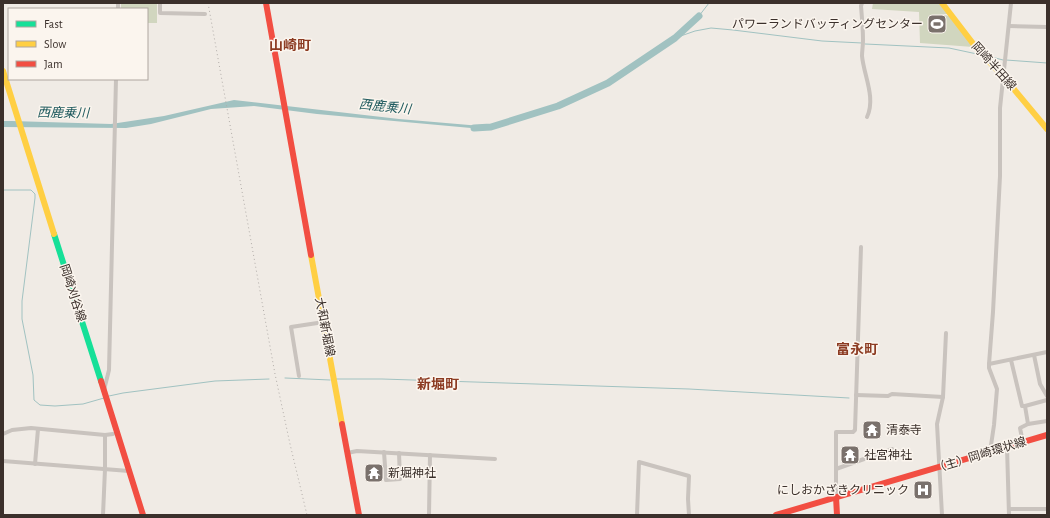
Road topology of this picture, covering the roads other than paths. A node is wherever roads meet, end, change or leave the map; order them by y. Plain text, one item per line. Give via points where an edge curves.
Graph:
1 (160, 3) edge
2 (266, 3) edge
3 (862, 3) edge
4 (942, 3) edge
5 (1011, 3) edge
6 (205, 14) dead end
7 (1009, 26) junction
8 (1047, 27) edge
9 (3, 71) edge
10 (1004, 76) junction
11 (116, 80) edge
12 (867, 117) dead end
13 (1047, 129) edge
14 (861, 247) dead end
15 (324, 322) junction
16 (946, 333) dead end
17 (1047, 352) edge
18 (1034, 355) junction
19 (1011, 360) junction
20 (989, 364) junction
21 (299, 376) dead end
22 (104, 393) junction
23 (856, 395) junction
24 (1047, 396) edge
25 (943, 397) junction
26 (1047, 400) edge
27 (1025, 406) junction
28 (1047, 421) edge
29 (1028, 424) junction
30 (38, 429) junction
31 (3, 434) edge
32 (113, 434) dead end
33 (105, 435) junction
34 (1047, 435) edge
35 (1023, 442) junction
36 (1007, 447) junction
37 (892, 449) dead end
38 (347, 452) junction
39 (384, 452) junction
40 (990, 452) junction
41 (399, 453) junction
42 (430, 455) junction
43 (495, 459) dead end
44 (3, 461) edge
45 (35, 464) junction
46 (941, 467) junction
47 (836, 469) junction
48 (105, 470) junction
49 (130, 471) junction
50 (836, 497) junction
51 (1009, 509) junction
52 (1047, 509) edge
53 (103, 515) edge
54 (143, 515) edge
55 (359, 515) edge
56 (429, 515) edge
57 (637, 515) edge
58 (689, 515) edge
59 (776, 515) edge
60 (837, 515) edge
61 (942, 515) edge
62 (1010, 515) edge

1 - 6 street via 160,13
2 - 15 main road, 大和新堀線
3 - 12 street via 862,54 870,103
4 - 10 main road, 岡崎半田線 via 978,50
5 - 7 street
7 - 8 street
7 - 10 street
9 - 22 main road, 岡崎刈谷線
10 - 13 main road, 岡崎半田線
10 - 20 street via 1000,108 1000,176
11 - 22 street via 109,370
14 - 23 street
15 - 21 street via 291,327
15 - 38 main road, 大和新堀線
16 - 25 street
17 - 18 street
18 - 19 street
18 - 24 street via 1040,384
19 - 20 street
19 - 27 street via 1022,406
20 - 40 street via 996,389
22 - 49 main road, 岡崎刈谷線
23 - 25 street
23 - 47 street via 855,430 836,432
25 - 46 street via 937,424
26 - 27 street
27 - 29 street
28 - 29 street
29 - 35 street via 1020,428
30 - 31 street via 25,428
30 - 33 street
30 - 45 street
32 - 33 street
33 - 48 street
34 - 35 main road, （主）岡崎環状線
35 - 36 main road, （主）岡崎環状線
36 - 40 main road, （主）岡崎環状線
36 - 51 street
37 - 47 street
38 - 39 street
38 - 55 main road, 大和新堀線
39 - 41 street
39 - 41 street via 386,480 400,479
40 - 46 main road, （主）岡崎環状線
41 - 42 street
42 - 43 street
42 - 56 street
44 - 45 street
45 - 48 street
46 - 50 main road, （主）岡崎環状線
46 - 61 street
47 - 50 street
48 - 49 street
48 - 53 street
49 - 54 main road, 岡崎刈谷線
50 - 59 main road, （主）岡崎環状線
50 - 60 main road
51 - 52 street
51 - 62 street
57 - 58 street via 639,462 689,476

